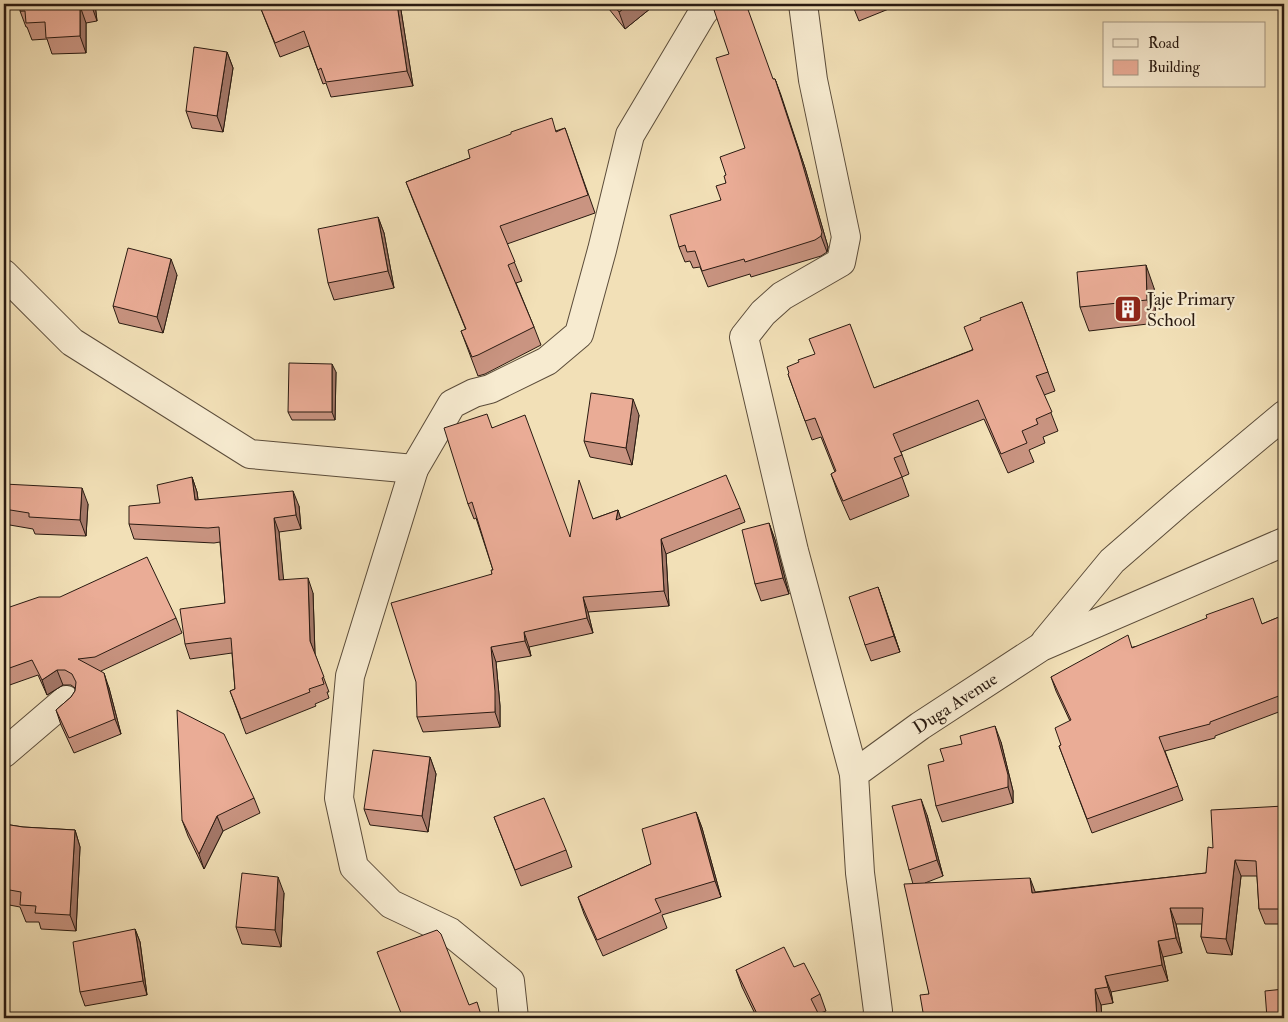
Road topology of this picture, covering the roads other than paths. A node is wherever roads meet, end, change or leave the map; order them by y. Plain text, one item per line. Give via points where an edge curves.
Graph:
1 (710, 4) edge
2 (803, 4) edge
3 (4, 274) edge
4 (1284, 415) edge
5 (414, 469) junction
6 (1284, 542) edge
7 (1041, 647) junction
8 (66, 700) edge
9 (4, 753) edge
10 (854, 774) junction
11 (514, 1018) edge
12 (878, 1018) edge

1 - 5 street via 630,135 579,334 547,361 452,404
2 - 10 street via 813,80 846,237 841,262 782,296 744,337 794,551
3 - 5 street via 72,342 250,454
4 - 7 street via 1112,561
5 - 11 street via 350,676 339,798 354,867 391,904 450,932 510,981
6 - 7 street, Duga Avenue
7 - 10 street, Duga Avenue via 920,726
8 - 9 street
10 - 12 street via 860,873

